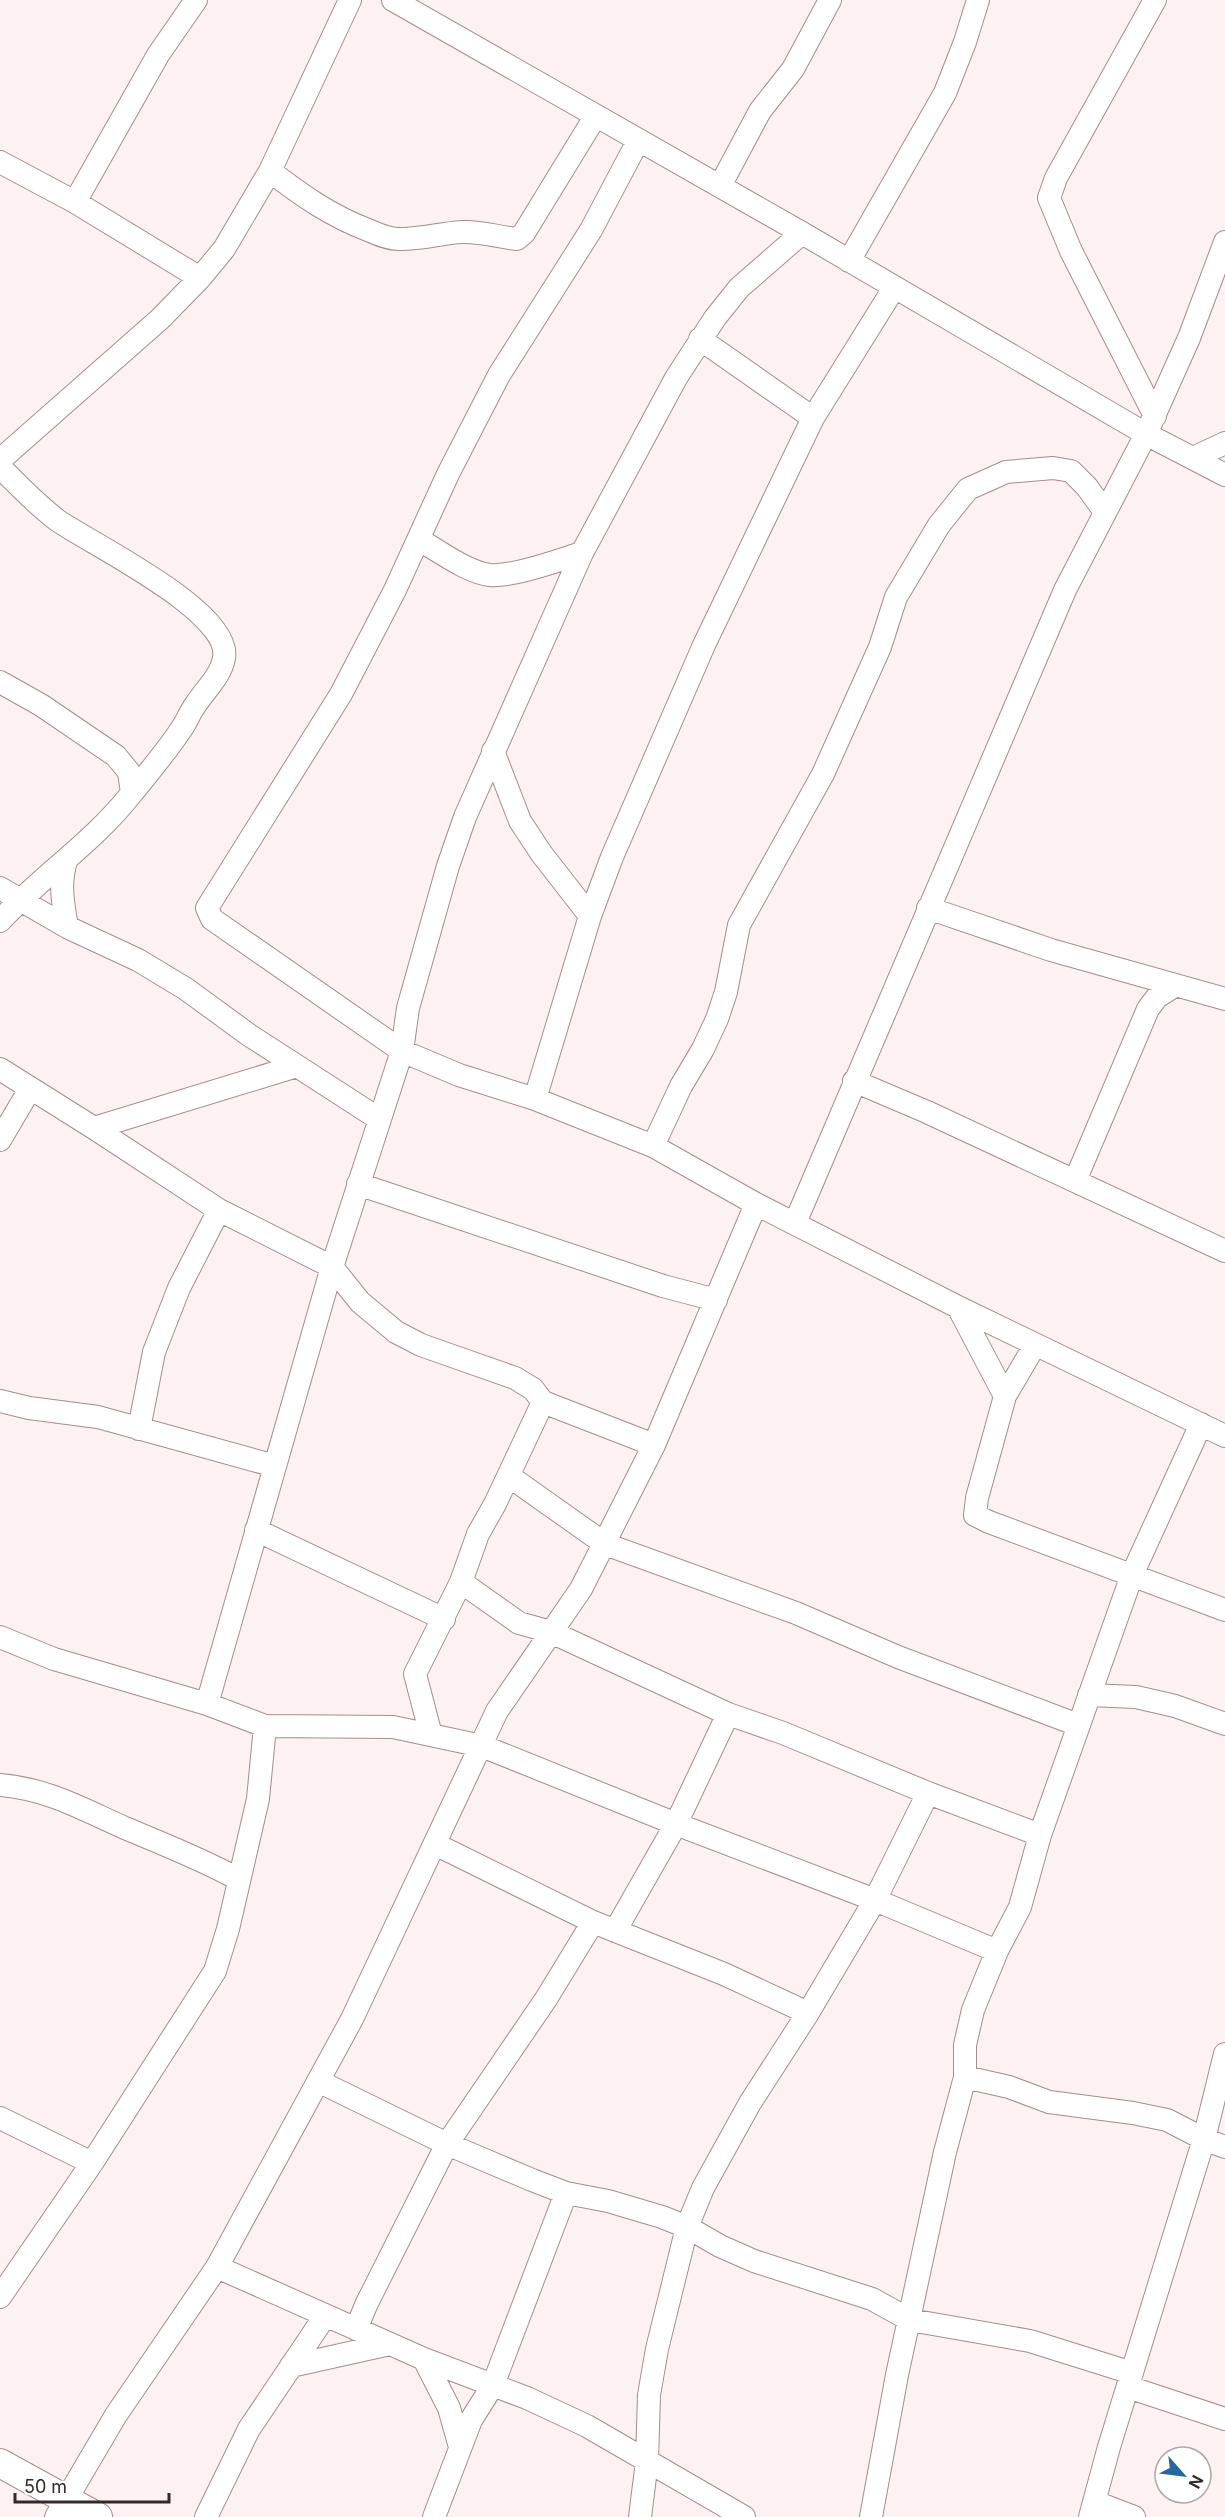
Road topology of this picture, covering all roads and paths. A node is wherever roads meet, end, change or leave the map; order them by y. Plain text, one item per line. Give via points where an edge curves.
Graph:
1 (196, 0) edge
2 (350, 0) edge
3 (393, 0) edge
4 (830, 0) edge
5 (978, 0) edge
6 (1155, 0) edge
7 (595, 117) junction
8 (638, 141) junction
9 (0, 162) edge
10 (270, 171) junction
11 (720, 186) junction
12 (75, 202) junction
13 (802, 233) junction
14 (1225, 242) edge
15 (849, 261) junction
16 (200, 278) junction
17 (894, 288) junction
18 (700, 339) junction
19 (813, 418) junction
20 (1150, 425) junction
21 (1225, 444) edge
22 (1193, 458) junction
23 (0, 460) edge
24 (0, 467) edge
25 (1225, 475) edge
26 (1105, 512) junction
27 (419, 540) junction
28 (582, 553) junction
29 (0, 682) edge
30 (493, 752) junction
31 (132, 793) junction
32 (66, 861) junction
33 (0, 888) edge
34 (19, 900) junction
35 (928, 908) junction
36 (590, 916) junction
37 (0, 921) edge
38 (67, 927) junction
39 (1176, 985) junction
40 (1225, 999) edge
41 (402, 1051) junction
42 (297, 1066) junction
43 (0, 1069) edge
44 (854, 1080) junction
45 (30, 1089) junction
46 (534, 1099) junction
47 (379, 1119) junction
48 (94, 1128) junction
49 (0, 1140) edge
50 (653, 1146) junction
51 (1075, 1180) junction
52 (358, 1184) junction
53 (756, 1204) junction
54 (219, 1210) junction
55 (795, 1223) junction
56 (1225, 1251) edge
57 (332, 1267) junction
58 (716, 1300) junction
59 (958, 1307) junction
60 (1035, 1346) junction
61 (1005, 1396) junction
62 (0, 1401) edge
63 (543, 1401) junction
64 (1201, 1424) junction
65 (139, 1430) junction
66 (1225, 1436) edge
67 (654, 1444) junction
68 (275, 1466) junction
69 (508, 1476) junction
70 (256, 1530) junction
71 (605, 1544) junction
72 (1132, 1575) junction
73 (461, 1582) junction
74 (1225, 1610) edge
75 (444, 1619) junction
76 (551, 1632) junction
77 (0, 1637) edge
78 (1089, 1695) junction
79 (207, 1704) junction
80 (728, 1714) junction
81 (1078, 1725) junction
82 (1225, 1725) edge
83 (265, 1726) junction
84 (431, 1735) junction
85 (482, 1746) junction
86 (0, 1785) edge
87 (928, 1792) junction
88 (676, 1824) junction
89 (1040, 1835) junction
90 (435, 1844) junction
91 (238, 1879) junction
92 (875, 1900) junction
93 (593, 1922) junction
94 (615, 1931) junction
95 (997, 1951) junction
96 (808, 2013) junction
97 (1225, 2054) edge
98 (965, 2077) junction
99 (318, 2081) junction
100 (0, 2118) edge
101 (1215, 2143) edge
102 (447, 2144) junction
103 (92, 2163) junction
104 (566, 2193) junction
105 (687, 2227) junction
106 (217, 2267) junction
107 (0, 2297) edge
108 (325, 2316) junction
109 (910, 2320) junction
110 (356, 2330) junction
111 (390, 2344) junction
112 (424, 2359) junction
113 (291, 2366) junction
114 (1130, 2380) junction
115 (493, 2385) junction
116 (1225, 2419) edge
117 (460, 2447) junction
118 (647, 2461) junction
119 (0, 2463) edge
120 (61, 2509) edge
121 (1093, 2510) edge
122 (436, 2516) edge
123 (98, 2517) edge
124 (206, 2517) edge
125 (640, 2517) edge
126 (744, 2517) edge
127 (871, 2517) edge
128 (1134, 2517) edge

1 - 12 street via 158,55
2 - 10 street
3 - 7 street
4 - 11 street via 793,69 760,111
5 - 15 street via 945,93
6 - 20 street via 1056,178 1049,198
7 - 8 street
7 - 10 street via 517,239 470,232 396,239 380,235 324,210
8 - 11 street
8 - 27 street via 591,230 499,375
9 - 12 street
10 - 16 street via 224,249
11 - 13 street
12 - 16 street
13 - 15 street
13 - 18 street via 739,288
14 - 20 street via 1189,339
15 - 17 street
16 - 23 street via 160,319
17 - 19 street
17 - 20 street
18 - 19 street
18 - 28 street
19 - 36 street via 704,645
20 - 22 street
20 - 26 street
21 - 22 street
22 - 25 street
24 - 31 street via 55,518 178,596 208,621 224,645 222,669
26 - 35 street via 1065,590
26 - 50 street via 1071,471 1053,468 1006,472 968,489 939,525 896,597 880,647 823,774 739,925 717,1019
27 - 28 street via 490,574
27 - 41 street via 341,694 207,908 212,919
28 - 30 street
29 - 31 street via 116,756 129,772
30 - 36 street via 520,821
30 - 41 street via 448,866 408,1008
31 - 32 street
32 - 34 street
32 - 38 street via 61,891
33 - 34 street
34 - 37 street
34 - 38 street
35 - 39 street via 1051,950
35 - 44 street
36 - 46 street
38 - 42 street via 138,960 186,989
39 - 40 street
39 - 51 street via 1157,997 1148,1009
41 - 46 street via 459,1075
41 - 47 street
42 - 47 street
42 - 48 street
43 - 45 street
44 - 51 street
44 - 55 street
45 - 48 street
45 - 49 street
46 - 50 street
47 - 52 street
48 - 54 street
50 - 53 street
51 - 56 street
52 - 57 street
52 - 58 street via 663,1286
53 - 55 street
53 - 58 street
54 - 57 street
54 - 65 street via 179,1288 154,1352
55 - 59 street
57 - 63 street via 360,1302 396,1332 421,1345 515,1378
57 - 68 street
58 - 67 street
59 - 60 street
59 - 61 street
60 - 61 street
60 - 64 street
61 - 72 street via 975,1515
62 - 65 street via 98,1417
63 - 67 street
63 - 69 street
64 - 66 street
64 - 72 street
65 - 68 street
67 - 71 street
68 - 70 street
69 - 71 street
69 - 73 street via 478,1534
70 - 75 street
70 - 79 street
71 - 76 street via 581,1589
71 - 81 street via 796,1612 898,1657
72 - 74 street
72 - 78 street
73 - 75 street
73 - 76 street via 519,1623
75 - 84 street via 415,1674
76 - 80 street
76 - 85 street via 497,1712
77 - 79 street via 89,1670
78 - 81 street
78 - 82 street via 1137,1697
79 - 83 street
80 - 87 street via 783,1732
80 - 88 street
81 - 89 street
83 - 84 street via 393,1727
83 - 91 street via 258,1799
84 - 85 street
85 - 88 street
85 - 90 street
86 - 91 street via 18,1785 57,1797
87 - 89 street
87 - 92 street
88 - 92 street
88 - 94 street
89 - 95 street via 1020,1907
90 - 93 street
90 - 99 street
91 - 103 street via 215,1971
92 - 95 street
92 - 96 street
93 - 94 street
93 - 102 street via 546,1999
94 - 96 street via 724,1974
95 - 98 street via 973,2010 965,2044
96 - 105 street via 750,2103
97 - 101 street
98 - 101 street via 1009,2087 1049,2103 1167,2120
98 - 109 street
99 - 102 street
99 - 106 street
100 - 103 street
101 - 114 street
102 - 104 street
102 - 110 street
103 - 107 street
104 - 105 street via 608,2201
104 - 115 street
105 - 109 street via 754,2261 872,2299
105 - 118 street via 649,2394
106 - 108 street
106 - 120 street via 116,2415
108 - 110 street
108 - 113 street
109 - 114 street via 1030,2342
109 - 127 street
110 - 111 street
111 - 112 street
111 - 113 street
112 - 115 street
112 - 117 street via 449,2408
113 - 124 street via 249,2428
114 - 116 street
114 - 121 street
115 - 117 street
115 - 118 street via 587,2426
117 - 122 street
118 - 125 street
118 - 126 street
119 - 120 street
120 - 123 street
121 - 128 street

